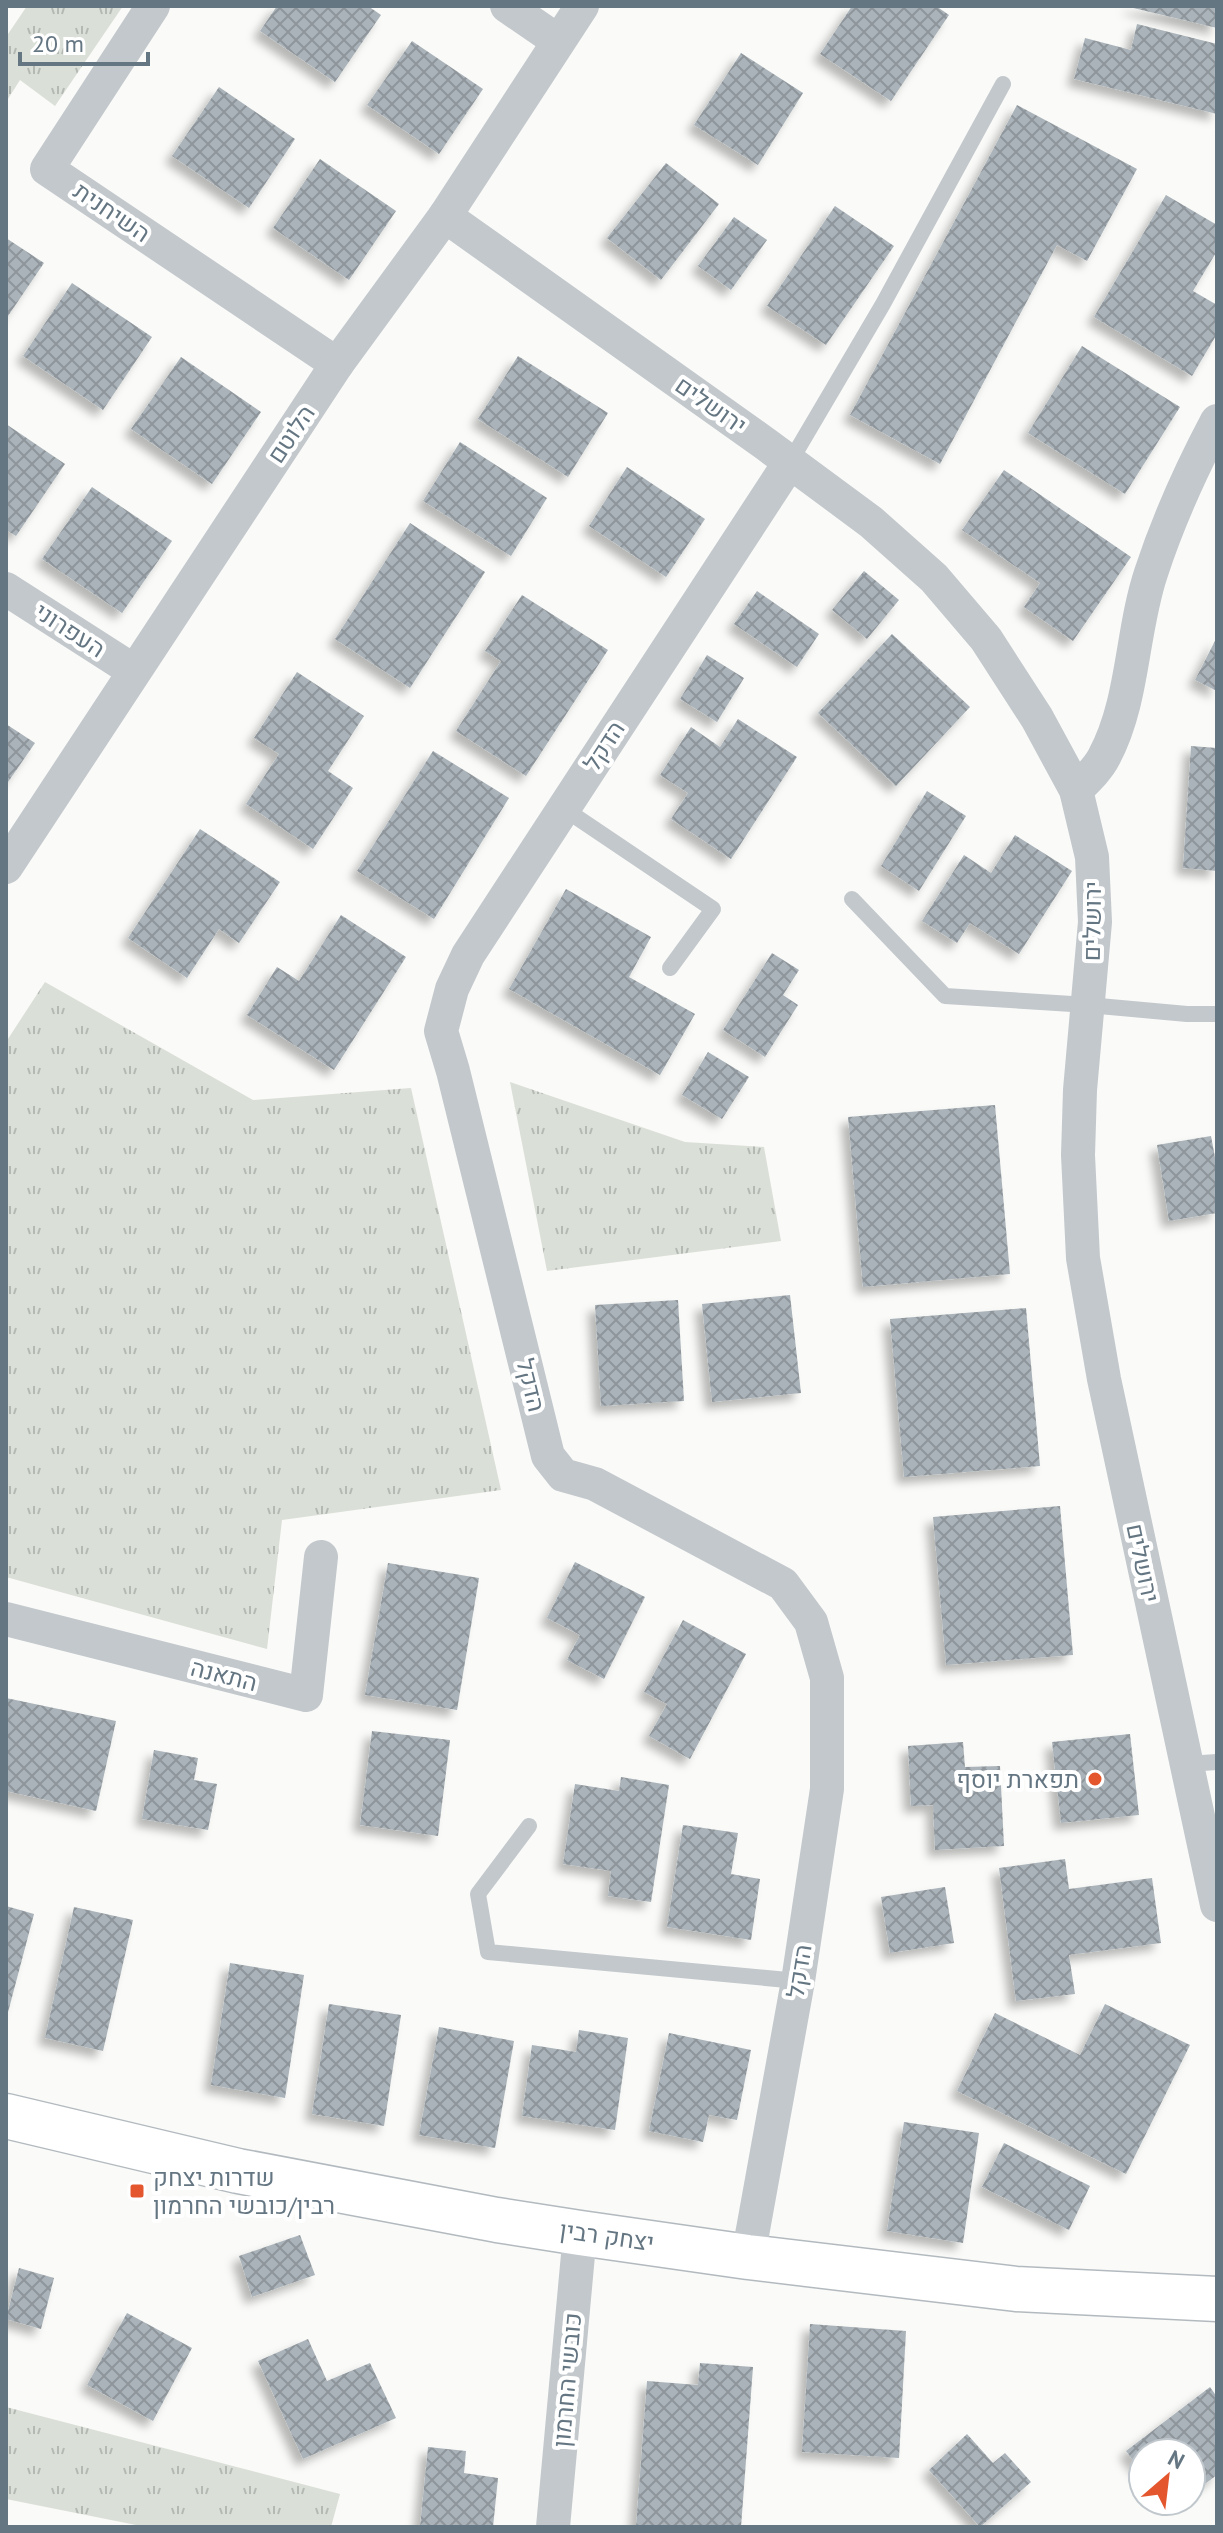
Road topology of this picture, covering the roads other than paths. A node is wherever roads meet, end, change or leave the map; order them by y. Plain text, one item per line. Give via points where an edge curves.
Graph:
1 (153, 6) edge
2 (507, 6) edge
3 (582, 6) edge
4 (558, 41) junction
5 (1003, 84) dead end
6 (445, 216) junction
7 (337, 364) junction
8 (1217, 421) edge
9 (790, 462) junction
10 (6, 589) edge
11 (134, 671) junction
12 (1076, 790) junction
13 (563, 808) junction
14 (6, 867) edge
15 (852, 899) dead end
16 (670, 968) dead end
17 (1088, 1005) junction
18 (1217, 1014) edge
19 (321, 1557) dead end
20 (6, 1619) edge
21 (1202, 1763) edge
22 (529, 1826) dead end
23 (1217, 1905) edge
24 (798, 1981) junction
25 (6, 2116) edge
26 (580, 2233) junction
27 (748, 2257) junction
28 (1217, 2299) edge
29 (553, 2527) edge

1 - 7 street, השיחנית via 47,169
2 - 4 street
3 - 4 street, הלוטם
4 - 6 street, הלוטם
5 - 9 lane
6 - 7 street, הלוטם
6 - 9 street, ירושלים
7 - 11 street, הלוטם
8 - 12 street via 1150,575 1121,721 1103,760
9 - 12 street, ירושלים via 871,522 934,578 986,639
9 - 13 street, הדקל
10 - 11 street, העפרוני
11 - 14 street, הלוטם
12 - 17 street, ירושלים via 1092,857 1095,922
13 - 16 lane via 713,909
13 - 24 street, הדקל via 468,955 441,1031 548,1456 563,1475 595,1484 783,1584 811,1622 827,1678 827,1789
15 - 17 lane via 945,996
17 - 18 lane
17 - 21 street, ירושלים via 1078,1155 1083,1258 1104,1379
19 - 20 street, התאנה via 306,1695
21 - 23 street, ירושלים
22 - 24 lane via 478,1894 488,1952
24 - 27 street, הדקל
25 - 26 street, יצחק רבין via 238,2171
26 - 27 street, יצחק רבין
26 - 29 street, כובשי החרמון
27 - 28 street, יצחק רבין via 1016,2289

